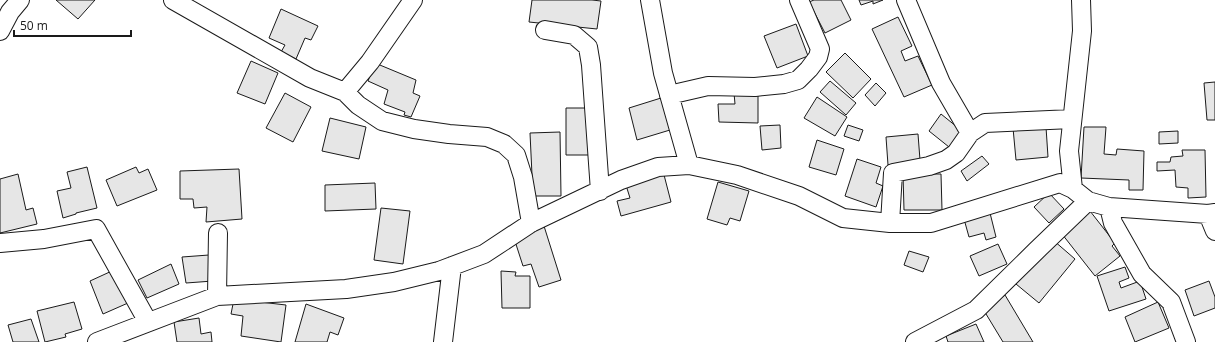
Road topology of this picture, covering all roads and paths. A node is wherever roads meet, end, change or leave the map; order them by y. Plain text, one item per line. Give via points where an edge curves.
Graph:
1 (20, 0) edge
2 (173, 0) edge
3 (413, 0) edge
4 (650, 0) edge
5 (799, 0) edge
6 (906, 0) edge
7 (1081, 0) edge
8 (545, 30) dead end
9 (0, 31) edge
10 (345, 92) junction
11 (669, 95) junction
12 (1072, 119) junction
13 (970, 133) junction
14 (689, 165) junction
15 (1073, 189) junction
16 (600, 190) junction
17 (1088, 202) junction
18 (1109, 207) junction
19 (1212, 213) edge
20 (530, 223) junction
21 (890, 223) junction
22 (1215, 230) edge
23 (218, 233) dead end
24 (0, 243) edge
25 (452, 266) junction
26 (217, 296) junction
27 (148, 322) junction
28 (97, 342) edge
29 (443, 342) edge
30 (916, 342) edge
31 (1186, 342) edge

1 - 9 street
2 - 10 street via 310,78
3 - 10 street via 370,62
4 - 11 street
5 - 11 street via 820,50 818,57 798,80 755,87 708,86
6 - 13 street via 941,83
7 - 12 street via 1082,31
8 - 16 street via 574,34 588,47
10 - 20 street via 358,105 382,121 414,129 487,137 504,144 516,155 523,176
11 - 14 street
12 - 13 street via 985,123
12 - 15 street via 1069,151
13 - 21 street via 956,153 946,160 893,173
14 - 16 street via 658,167
14 - 21 street via 737,175 799,196 843,218
15 - 17 street
15 - 21 street via 1060,184 931,223
16 - 20 street
17 - 18 street
17 - 30 street via 976,310
18 - 19 street
18 - 31 street via 1114,222 1142,274 1171,302
19 - 22 street
20 - 25 street via 484,254
23 - 26 street
24 - 27 street via 44,239 96,229
25 - 26 street via 394,282 346,289
25 - 29 street
26 - 27 street
27 - 28 street

